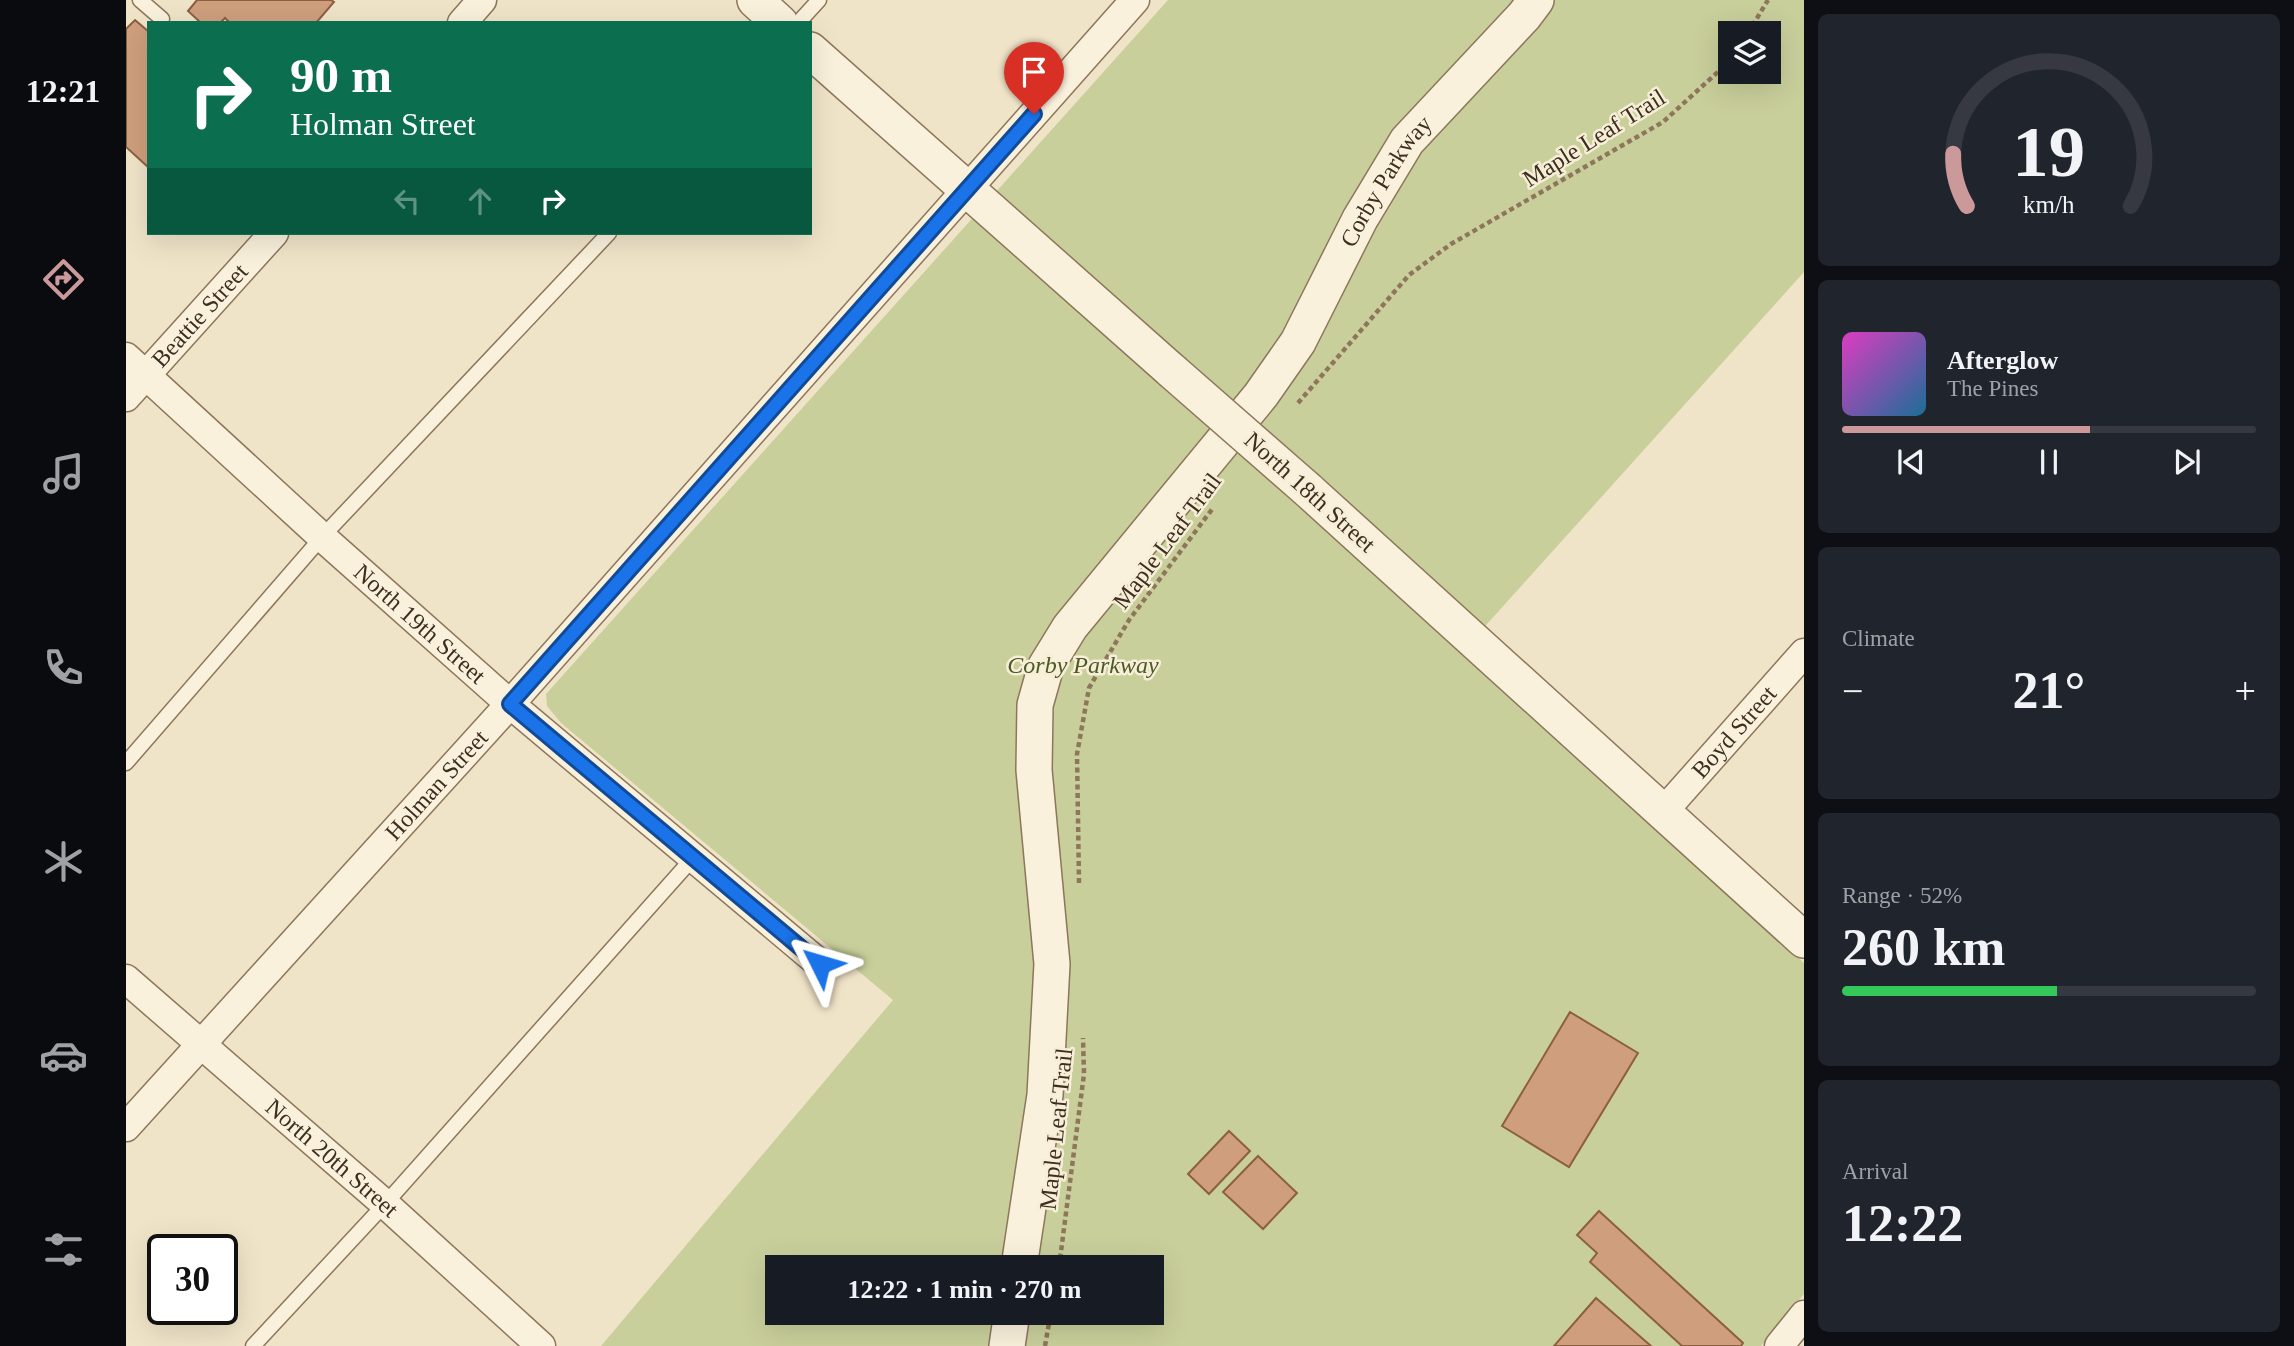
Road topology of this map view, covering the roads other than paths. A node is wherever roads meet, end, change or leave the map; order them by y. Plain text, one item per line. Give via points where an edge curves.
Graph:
1 (140, 0) edge
2 (482, 0) edge
3 (755, 0) edge
4 (819, 0) edge
5 (1135, 0) edge
6 (1536, 0) edge
7 (162, 19) dead end
8 (464, 21) edge
9 (778, 21) edge
10 (800, 21) edge
11 (812, 52) edge
12 (966, 190) junction
13 (272, 235) edge
14 (607, 235) edge
15 (136, 366) edge
16 (126, 397) edge
17 (322, 537) junction
18 (1804, 653) edge
19 (510, 704) junction
20 (126, 764) edge
21 (1663, 812) junction
22 (693, 858) junction
23 (1804, 940) edge
24 (820, 964) dead end
25 (126, 979) edge
26 (202, 1045) junction
27 (126, 1127) edge
28 (385, 1203) junction
29 (1021, 1255) edge
30 (1804, 1315) edge
31 (1010, 1325) edge
32 (539, 1343) edge
33 (253, 1346) edge
34 (1007, 1346) edge
35 (1779, 1346) edge

1 - 7 lane
2 - 8 street
3 - 9 street
4 - 10 lane
5 - 12 street, Holman Street
6 - 29 street, Corby Parkway via 1407,141 1360,219 1298,342 1261,395 1070,627 1046,666 1035,705 1034,770 1051,977 1045,1095
11 - 12 street, North 18th Street
12 - 19 street, Holman Street
12 - 21 street, North 18th Street, bridge via 1308,490
13 - 15 street, Beattie Street
14 - 17 lane
15 - 16 street, Beattie Street
15 - 17 street, North 19th Street
17 - 19 street, North 19th Street
17 - 20 lane
18 - 21 street, Boyd Street
19 - 22 street, North 19th Street
19 - 26 street, Holman Street
21 - 23 street, North 18th Street
22 - 24 street, North 19th Street
22 - 28 lane
25 - 26 street, North 20th Street
26 - 27 street, Holman Street
26 - 28 street, North 20th Street
28 - 32 street, North 20th Street
28 - 33 lane
30 - 35 street
31 - 34 street

